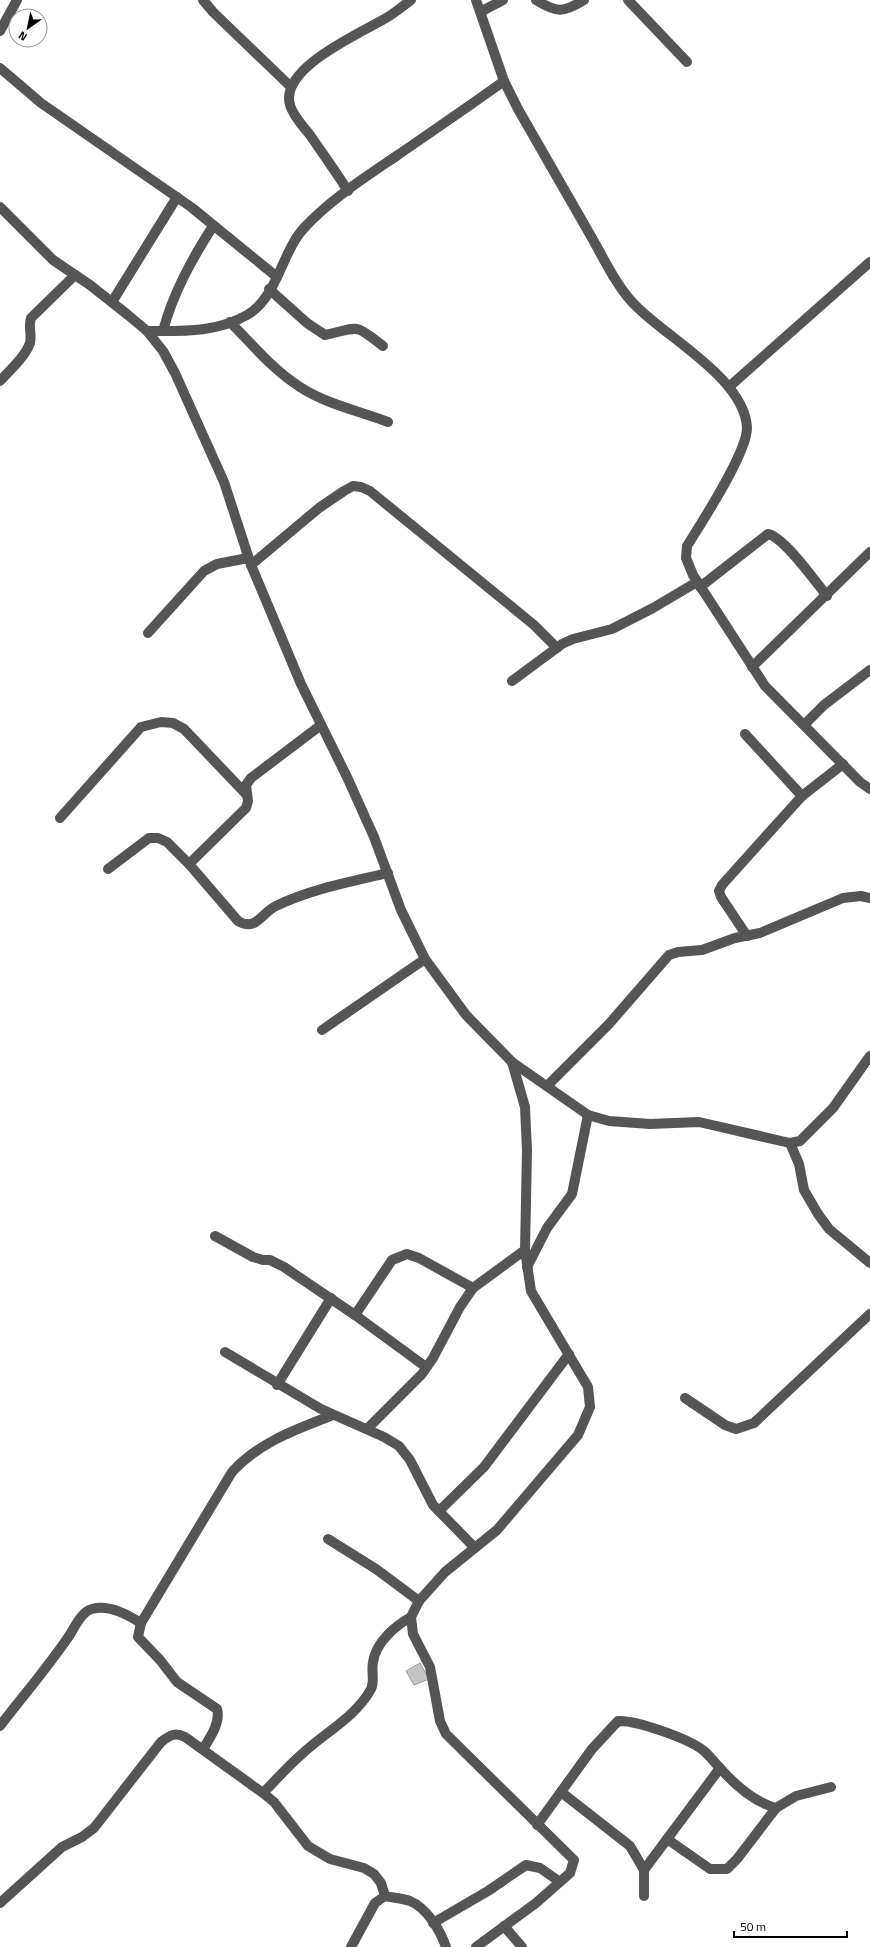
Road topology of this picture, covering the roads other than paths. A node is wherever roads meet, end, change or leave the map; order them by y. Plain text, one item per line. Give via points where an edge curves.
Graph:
1 (17, 0) edge
2 (204, 0) edge
3 (410, 0) edge
4 (476, 0) edge
5 (503, 0) edge
6 (536, 0) edge
7 (584, 0) edge
8 (628, 0) edge
9 (482, 12) junction
10 (0, 31) edge
11 (687, 62) dead end
12 (0, 68) edge
13 (504, 81) junction
14 (290, 86) junction
15 (348, 191) junction
16 (177, 197) junction
17 (0, 207) edge
18 (213, 226) junction
19 (870, 262) edge
20 (75, 275) junction
21 (276, 277) junction
22 (270, 289) junction
23 (112, 302) junction
24 (230, 322) junction
25 (147, 331) junction
26 (164, 331) junction
27 (382, 346) dead end
28 (0, 381) edge
29 (730, 386) junction
30 (388, 422) dead end
31 (870, 552) edge
32 (249, 561) junction
33 (699, 584) junction
34 (827, 596) junction
35 (148, 633) dead end
36 (557, 648) junction
37 (752, 667) junction
38 (870, 670) edge
39 (512, 682) dead end
40 (321, 725) junction
41 (804, 725) junction
42 (745, 734) dead end
43 (843, 764) junction
44 (870, 789) edge
45 (246, 794) junction
46 (802, 796) junction
47 (60, 818) dead end
48 (189, 864) junction
49 (108, 870) dead end
50 (388, 873) junction
51 (870, 898) edge
52 (747, 936) junction
53 (425, 959) junction
54 (322, 1030) dead end
55 (870, 1056) edge
56 (512, 1062) junction
57 (547, 1086) junction
58 (588, 1115) junction
59 (790, 1143) junction
60 (215, 1236) dead end
61 (525, 1250) junction
62 (870, 1263) edge
63 (527, 1267) junction
64 (473, 1288) junction
65 (331, 1298) junction
66 (356, 1314) junction
67 (870, 1314) edge
68 (225, 1352) dead end
69 (569, 1354) junction
70 (426, 1367) junction
71 (277, 1385) junction
72 (686, 1398) dead end
73 (333, 1414) junction
74 (367, 1430) junction
75 (439, 1511) junction
76 (328, 1539) dead end
77 (475, 1548) junction
78 (419, 1601) junction
79 (411, 1617) junction
80 (141, 1623) junction
81 (0, 1726) edge
82 (203, 1749) junction
83 (720, 1768) junction
84 (831, 1787) dead end
85 (561, 1792) junction
86 (264, 1793) junction
87 (776, 1808) junction
88 (537, 1825) junction
89 (667, 1839) junction
90 (644, 1870) junction
91 (560, 1882) junction
92 (385, 1896) junction
93 (644, 1896) dead end
94 (0, 1903) edge
95 (433, 1923) junction
96 (504, 1926) junction
97 (351, 1947) edge
98 (446, 1947) edge
99 (476, 1947) edge
100 (522, 1947) edge

1 - 10 street
2 - 14 street
3 - 14 street via 386,18 347,39 311,64
4 - 9 street
5 - 9 street
6 - 7 street via 560,11
8 - 11 street
9 - 13 street
12 - 16 street via 41,103
13 - 15 street
13 - 29 street via 612,274 634,305 694,353
14 - 15 street via 292,111
15 - 21 street via 303,229
16 - 18 street
16 - 23 street
17 - 20 street via 53,260
18 - 21 street
18 - 26 street via 200,245 170,305
19 - 29 street
20 - 23 street
20 - 28 street via 31,318 30,344
21 - 22 street
22 - 24 street via 247,315
22 - 27 street via 307,323 325,335 350,328 362,329
23 - 25 street
24 - 26 street via 219,327 191,331
24 - 30 street via 285,377 301,388 325,400
25 - 26 street
25 - 32 street via 163,351 175,373 224,482
29 - 33 street via 742,410 747,428 742,451 687,546 686,558
31 - 34 street
32 - 35 street via 217,564 204,571
32 - 36 street via 319,508 353,486 361,487 376,496 534,625
32 - 40 street
33 - 34 street via 768,534 775,535 785,545
33 - 36 street via 612,629 573,639
33 - 37 street
34 - 37 street
36 - 39 street
37 - 41 street via 765,686
38 - 41 street via 824,705
40 - 45 street via 251,778 246,785
40 - 50 street via 347,776
41 - 43 street
42 - 46 street
43 - 44 street
43 - 46 street
45 - 47 street via 184,729 174,723 162,722 142,727
45 - 48 street via 248,801 243,812
46 - 52 street via 719,891
48 - 49 street via 167,842 158,838 148,838
48 - 50 street via 238,921 246,926 252,925 272,908 293,898 326,887
50 - 53 street
51 - 52 street via 843,898 774,928
52 - 57 street via 702,950 669,955 608,1024
53 - 54 street
53 - 56 street via 466,1015
55 - 59 street via 833,1108 800,1141
56 - 57 street
56 - 61 street via 525,1107
57 - 58 street
58 - 59 street via 609,1121 650,1124 699,1122
58 - 63 street via 572,1194 547,1228
59 - 62 street via 799,1164 804,1190 818,1214 829,1229
60 - 65 street via 253,1257 270,1260 284,1267
61 - 63 street
61 - 64 street
63 - 69 street via 531,1291
64 - 66 street via 406,1254 392,1260
64 - 70 street
65 - 66 street
65 - 71 street
66 - 70 street
67 - 72 street via 754,1423 736,1429
68 - 71 street
69 - 75 street via 484,1467
69 - 77 street via 588,1387 590,1407 578,1435 497,1530
70 - 74 street
71 - 73 street
73 - 74 street
73 - 80 street via 280,1436 243,1460 232,1472
74 - 75 street via 399,1446 410,1460 433,1505
75 - 77 street
76 - 78 street
77 - 78 street via 444,1572
78 - 79 street
79 - 86 street via 396,1625 386,1636 373,1662 371,1689 363,1699 348,1715 302,1753
79 - 88 street via 413,1634 430,1667 440,1721 446,1734
80 - 81 street via 115,1610 93,1608 87,1611
80 - 82 street via 138,1637 176,1682 217,1709 219,1715 215,1727
82 - 86 street
82 - 94 street via 177,1733 169,1735 94,1828 62,1847
83 - 85 street via 705,1752 685,1740 626,1720 618,1721 592,1749
83 - 87 street via 746,1792 766,1805
83 - 89 street
84 - 87 street via 796,1796
85 - 88 street
85 - 90 street via 630,1846
86 - 92 street via 308,1846 330,1859 364,1868 374,1874 381,1883
87 - 89 street via 727,1869 710,1869
88 - 91 street via 574,1860 570,1873
89 - 90 street
90 - 93 street
91 - 95 street via 540,1868 526,1864 488,1891
91 - 96 street
92 - 95 street via 409,1901 422,1908
92 - 97 street via 375,1903
95 - 98 street
96 - 99 street
96 - 100 street

